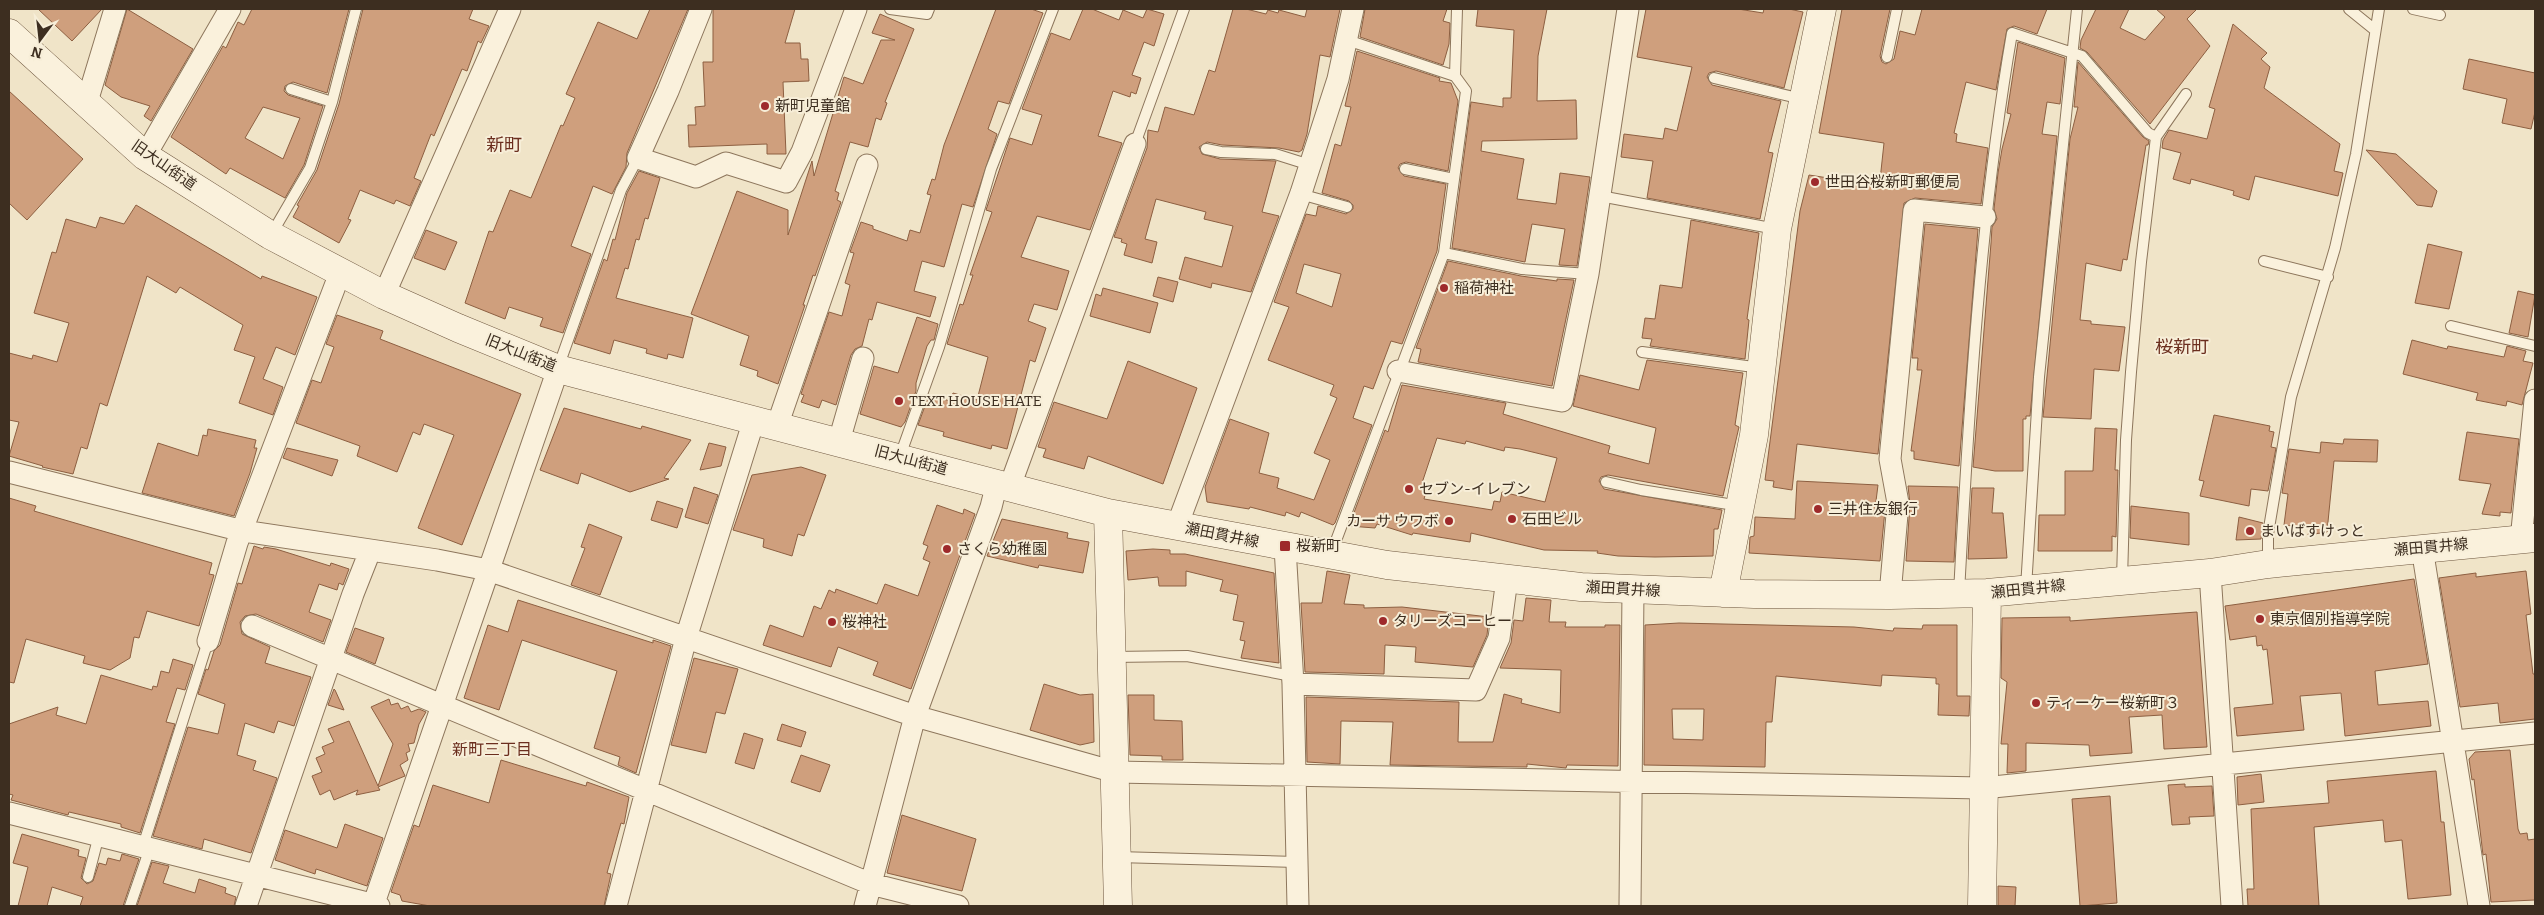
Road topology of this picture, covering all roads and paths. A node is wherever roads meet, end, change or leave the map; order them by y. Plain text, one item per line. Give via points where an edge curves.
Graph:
1 (115, 9) edge
2 (230, 9) edge
3 (356, 9) edge
4 (510, 9) edge
5 (701, 9) edge
6 (856, 9) edge
7 (890, 9) edge
8 (929, 9) edge
9 (1053, 9) edge
10 (1184, 9) edge
11 (1353, 9) edge
12 (1457, 9) edge
13 (1628, 9) edge
14 (1822, 9) edge
15 (1896, 9) edge
16 (2077, 9) edge
17 (2349, 9) edge
18 (2379, 9) edge
19 (2413, 9) edge
20 (2440, 15) dead end
21 (2375, 30) junction
22 (9, 34) edge
23 (1348, 40) junction
24 (2073, 52) junction
25 (1887, 57) dead end
26 (1455, 76) junction
27 (1714, 78) dead end
28 (291, 89) dead end
29 (2186, 94) dead end
30 (1802, 99) junction
31 (332, 102) junction
32 (86, 105) junction
33 (2156, 137) junction
34 (1135, 144) joint
35 (1206, 149) dead end
36 (145, 156) junction
37 (638, 158) junction
38 (866, 165) dead end
39 (1310, 165) junction
40 (1405, 169) dead end
41 (1454, 179) junction
42 (1300, 194) junction
43 (1600, 196) junction
44 (1347, 207) dead end
45 (1985, 216) junction
46 (1777, 229) junction
47 (270, 235) junction
48 (1444, 253) junction
49 (2264, 261) dead end
50 (340, 273) junction
51 (1588, 274) junction
52 (2328, 277) junction
53 (384, 295) junction
54 (2451, 326) dead end
55 (2535, 346) edge
56 (1642, 352) dead end
57 (863, 358) dead end
58 (1762, 368) junction
59 (558, 369) junction
60 (1398, 372) junction
61 (2535, 400) edge
62 (765, 423) junction
63 (839, 441) junction
64 (899, 457) junction
65 (9, 472) edge
66 (1606, 482) dead end
67 (1003, 484) junction
68 (1741, 506) junction
69 (1108, 512) junction
70 (1177, 526) junction
71 (244, 531) junction
72 (2528, 539) edge
73 (1285, 547) junction
74 (2422, 548) junction
75 (370, 551) junction
76 (1331, 555) junction
77 (2268, 564) junction
78 (488, 570) junction
79 (2210, 573) junction
80 (1507, 579) junction
81 (2122, 580) junction
82 (2026, 589) junction
83 (1633, 590) junction
84 (1723, 593) junction
85 (1987, 593) junction
86 (1959, 594) junction
87 (1890, 595) junction
88 (252, 626) dead end
89 (686, 638) junction
90 (208, 641) joint
91 (1111, 657) junction
92 (331, 660) junction
93 (1292, 680) junction
94 (442, 706) junction
95 (915, 716) junction
96 (2535, 733) edge
97 (2451, 742) junction
98 (2222, 764) junction
99 (1115, 772) junction
100 (1294, 775) junction
101 (1632, 781) junction
102 (1983, 788) junction
103 (647, 789) junction
104 (9, 813) edge
105 (100, 835) junction
106 (147, 847) junction
107 (1116, 857) junction
108 (1296, 862) junction
109 (257, 874) junction
110 (88, 877) dead end
111 (871, 884) junction
112 (130, 906) edge
113 (246, 906) edge
114 (375, 906) edge
115 (616, 906) edge
116 (865, 906) edge
117 (958, 906) edge
118 (1118, 906) edge
119 (1298, 906) edge
120 (1630, 906) edge
121 (1982, 906) edge
122 (2232, 906) edge
123 (2479, 906) edge

1 - 32 street
2 - 36 street
3 - 31 lane
4 - 53 street
5 - 37 street
6 - 37 street via 802,152 786,182 726,163 696,177
7 - 8 lane via 927,14
9 - 64 lane via 991,169 939,347
10 - 34 lane
11 - 23 street
12 - 26 lane
13 - 43 street
14 - 30 street
15 - 25 lane
16 - 24 lane
17 - 21 lane
18 - 21 lane
19 - 20 lane
21 - 52 lane via 2356,154
22 - 32 street, 旧大山街道
23 - 26 lane
23 - 39 street
24 - 33 lane via 2082,56 2148,133
24 - 45 lane via 2012,33
24 - 82 lane via 2039,377
26 - 41 lane via 1466,90
27 - 30 lane
28 - 31 lane
29 - 33 lane
30 - 46 street
31 - 47 lane via 310,168
32 - 36 street, 旧大山街道
33 - 81 lane via 2140,262 2126,440
34 - 67 street
35 - 39 lane via 1275,154
36 - 47 street, 旧大山街道
37 - 59 lane via 621,190
38 - 62 street
39 - 42 street
40 - 41 lane
41 - 48 lane
42 - 44 lane
42 - 70 street
43 - 46 lane
43 - 51 street
45 - 86 lane
45 - 87 street via 1914,210 1890,459 1898,504
46 - 58 street
47 - 50 street, 旧大山街道
48 - 51 lane via 1522,269
48 - 60 lane
49 - 52 lane
50 - 53 street, 旧大山街道
50 - 71 street
51 - 60 street via 1562,402
52 - 77 lane via 2291,397 2268,534
53 - 59 street, 旧大山街道
54 - 55 lane
56 - 58 lane
57 - 63 street
58 - 68 street
59 - 62 street, 旧大山街道
59 - 78 street
60 - 76 lane
61 - 72 street
62 - 63 street, 旧大山街道
62 - 89 street
63 - 64 street, 旧大山街道
64 - 67 street, 旧大山街道
65 - 71 street
66 - 68 lane
67 - 69 street, 旧大山街道
67 - 95 street via 991,507
68 - 84 street
69 - 70 street, 瀬田貫井線
69 - 91 street
70 - 73 street, 瀬田貫井線
71 - 75 street
71 - 90 street
72 - 74 street, 瀬田貫井線
73 - 76 street, 瀬田貫井線
73 - 93 street
74 - 77 street, 瀬田貫井線
74 - 97 street
75 - 78 street
75 - 92 street
76 - 80 street, 瀬田貫井線
77 - 79 street, 瀬田貫井線
78 - 89 street
78 - 94 street
79 - 81 street, 瀬田貫井線
79 - 98 street
80 - 83 street, 瀬田貫井線 via 1581,588
80 - 93 street via 1499,638 1476,690
81 - 82 street, 瀬田貫井線
82 - 85 street, 瀬田貫井線
83 - 84 street, 瀬田貫井線
83 - 101 street
84 - 87 street, 瀬田貫井線
85 - 86 street, 瀬田貫井線
85 - 102 street
86 - 87 street, 瀬田貫井線
88 - 92 street
89 - 95 street
89 - 103 street
90 - 106 lane
91 - 93 lane via 1187,656
91 - 99 street
92 - 94 street
92 - 109 street
93 - 100 street
94 - 103 street
94 - 114 street
95 - 99 street
95 - 111 street
96 - 97 street
97 - 98 street
97 - 123 street
98 - 102 street
98 - 122 street
99 - 100 street
99 - 107 street
100 - 101 street
100 - 108 street
101 - 102 street
101 - 120 street
102 - 121 street
103 - 111 street
103 - 115 street
104 - 105 street
105 - 106 street
105 - 110 lane
106 - 109 street
106 - 112 lane
107 - 108 lane
107 - 118 street
108 - 119 street
109 - 113 street
109 - 114 street
111 - 116 street
111 - 117 street

